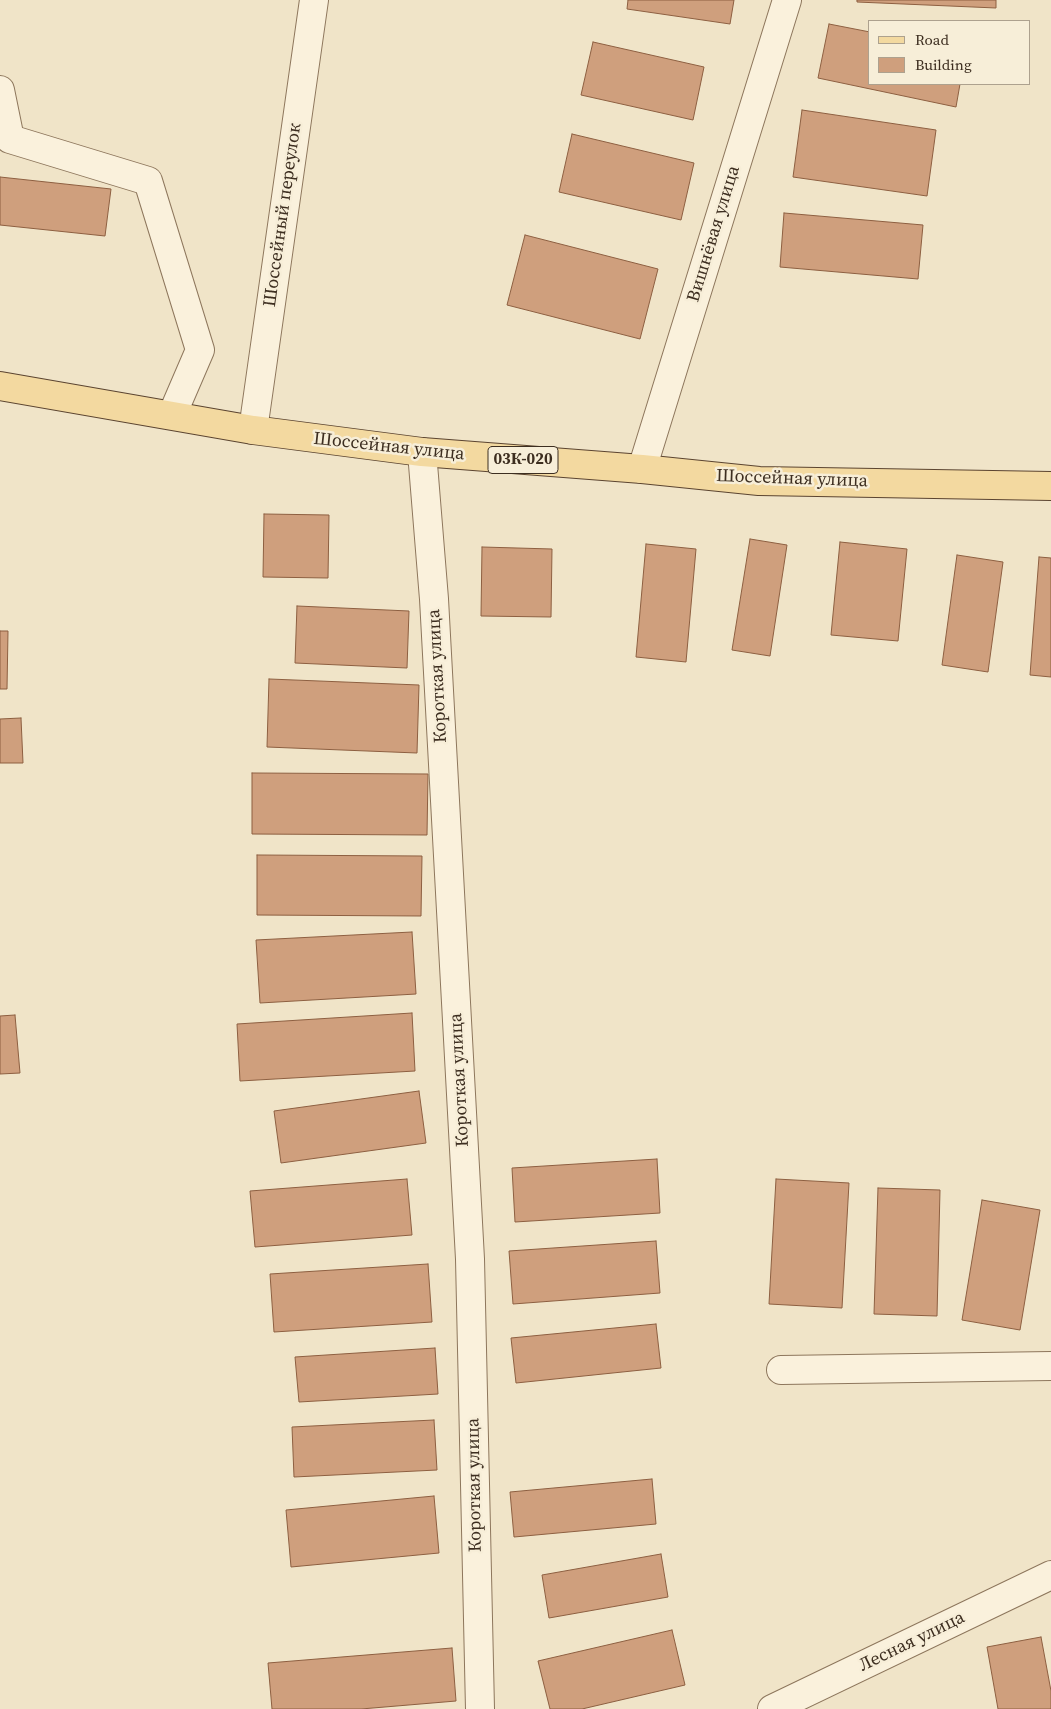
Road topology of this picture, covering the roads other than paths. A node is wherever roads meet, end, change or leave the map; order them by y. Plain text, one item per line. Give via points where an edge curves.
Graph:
1 (314, 0) edge
2 (787, 0) edge
3 (0, 90) edge
4 (0, 386) edge
5 (172, 415) junction
6 (253, 430) junction
7 (422, 452) junction
8 (642, 469) junction
9 (1051, 486) edge
10 (1051, 1366) edge
11 (781, 1370) dead end
12 (1051, 1575) edge
13 (480, 1709) edge
14 (772, 1709) edge

1 - 6 street, Шоссейный переулок
2 - 8 street, Вишнёвая улица
3 - 5 street via 10,139 148,181 200,350
4 - 5 main road, Шоссейная улица / 03К-020
5 - 6 main road, Шоссейная улица / 03К-020
6 - 7 main road, Шоссейная улица / 03К-020
7 - 8 main road, Шоссейная улица / 03К-020
7 - 13 street, Короткая улица via 434,599 470,1259
8 - 9 main road, Шоссейная улица / 03К-020 via 759,481
10 - 11 street
12 - 14 street, Лесная улица

